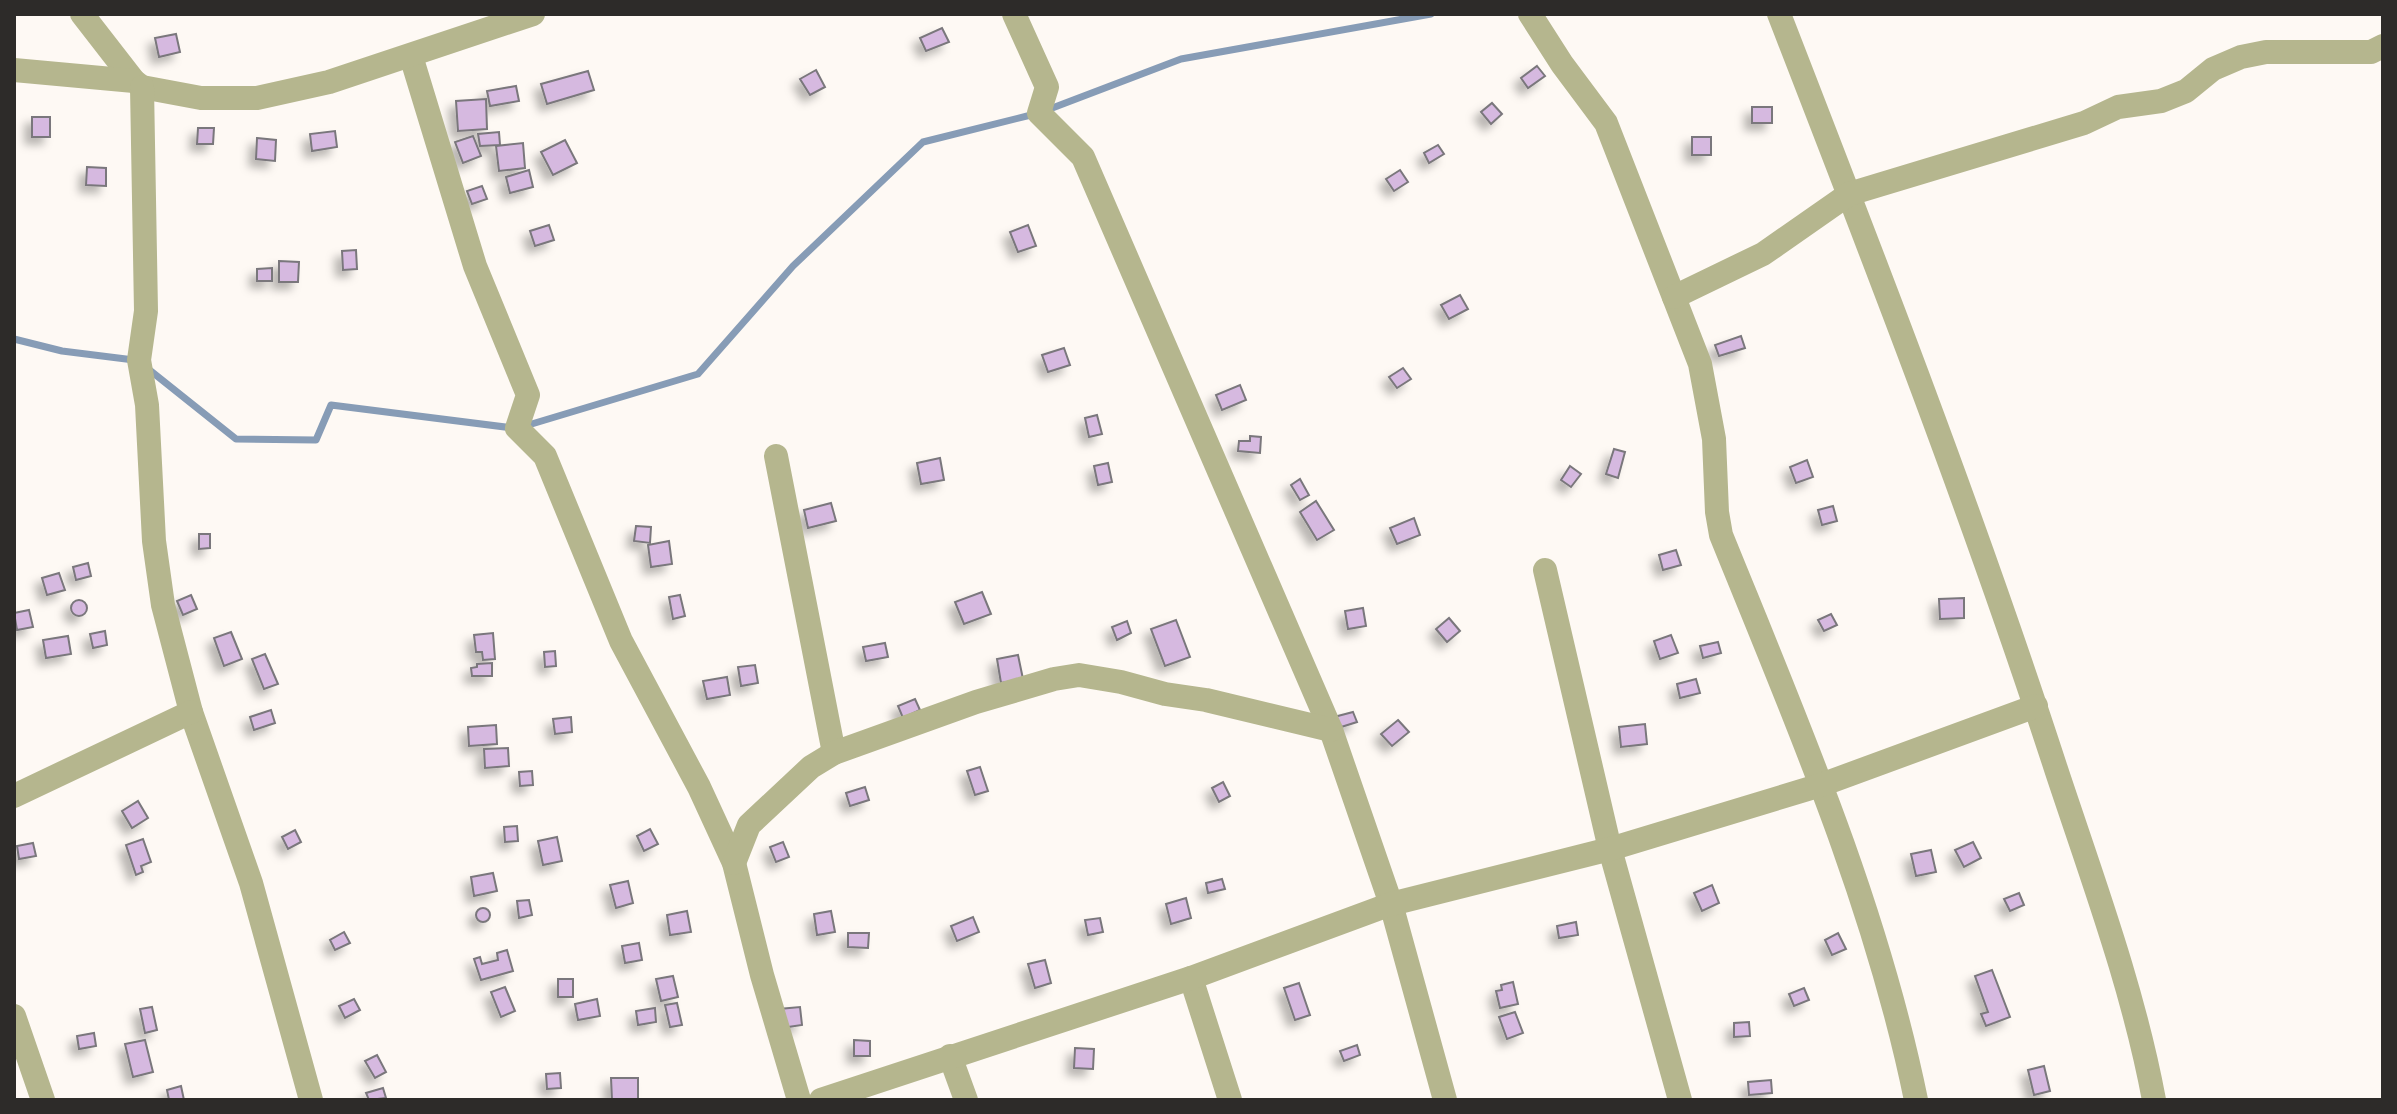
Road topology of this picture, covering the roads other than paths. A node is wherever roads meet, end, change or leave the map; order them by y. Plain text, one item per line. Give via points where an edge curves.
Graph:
1 (82, 14) edge
2 (533, 14) edge
3 (1014, 14) edge
4 (1530, 14) edge
5 (1779, 14) edge
6 (2383, 46) edge
7 (411, 56) junction
8 (14, 70) edge
9 (138, 84) junction
10 (1849, 194) junction
11 (1674, 297) junction
12 (776, 456) dead end
13 (1545, 570) dead end
14 (2036, 706) junction
15 (191, 712) junction
16 (1331, 730) junction
17 (834, 753) junction
18 (1821, 785) junction
19 (14, 796) edge
20 (1610, 849) junction
21 (734, 863) junction
22 (1391, 904) junction
23 (1191, 978) junction
24 (14, 1016) edge
25 (950, 1056) junction
26 (43, 1100) edge
27 (311, 1100) edge
28 (799, 1100) edge
29 (821, 1100) edge
30 (966, 1100) edge
31 (1230, 1100) edge
32 (1445, 1100) edge
33 (1680, 1100) edge
34 (1916, 1100) edge
35 (2154, 1100) edge

1 - 9 street
2 - 7 street
3 - 16 street via 1047,87 1039,113 1083,157
4 - 11 street via 1606,123
5 - 10 street
6 - 10 street via 2371,52 2266,52 2241,57 2161,101 2118,107 2084,123
7 - 9 street via 257,98 201,98
7 - 21 street via 475,266 528,395 517,428 545,456 621,641
8 - 9 street
9 - 15 street via 146,311 139,360 147,405 154,541 163,605
10 - 11 street via 1763,254
10 - 14 street
11 - 18 street via 1700,364 1714,439 1721,535
12 - 17 street
13 - 20 street
14 - 18 street
14 - 35 street via 2132,1003
15 - 19 street
15 - 27 street via 251,883
16 - 17 street via 1079,675 976,702
16 - 22 street
17 - 21 street via 811,767 749,825
18 - 20 street
18 - 34 street via 1902,1031
20 - 22 street
20 - 33 street
21 - 28 street
22 - 23 street
22 - 32 street
23 - 25 street
23 - 31 street
24 - 26 street
25 - 29 street
25 - 30 street

